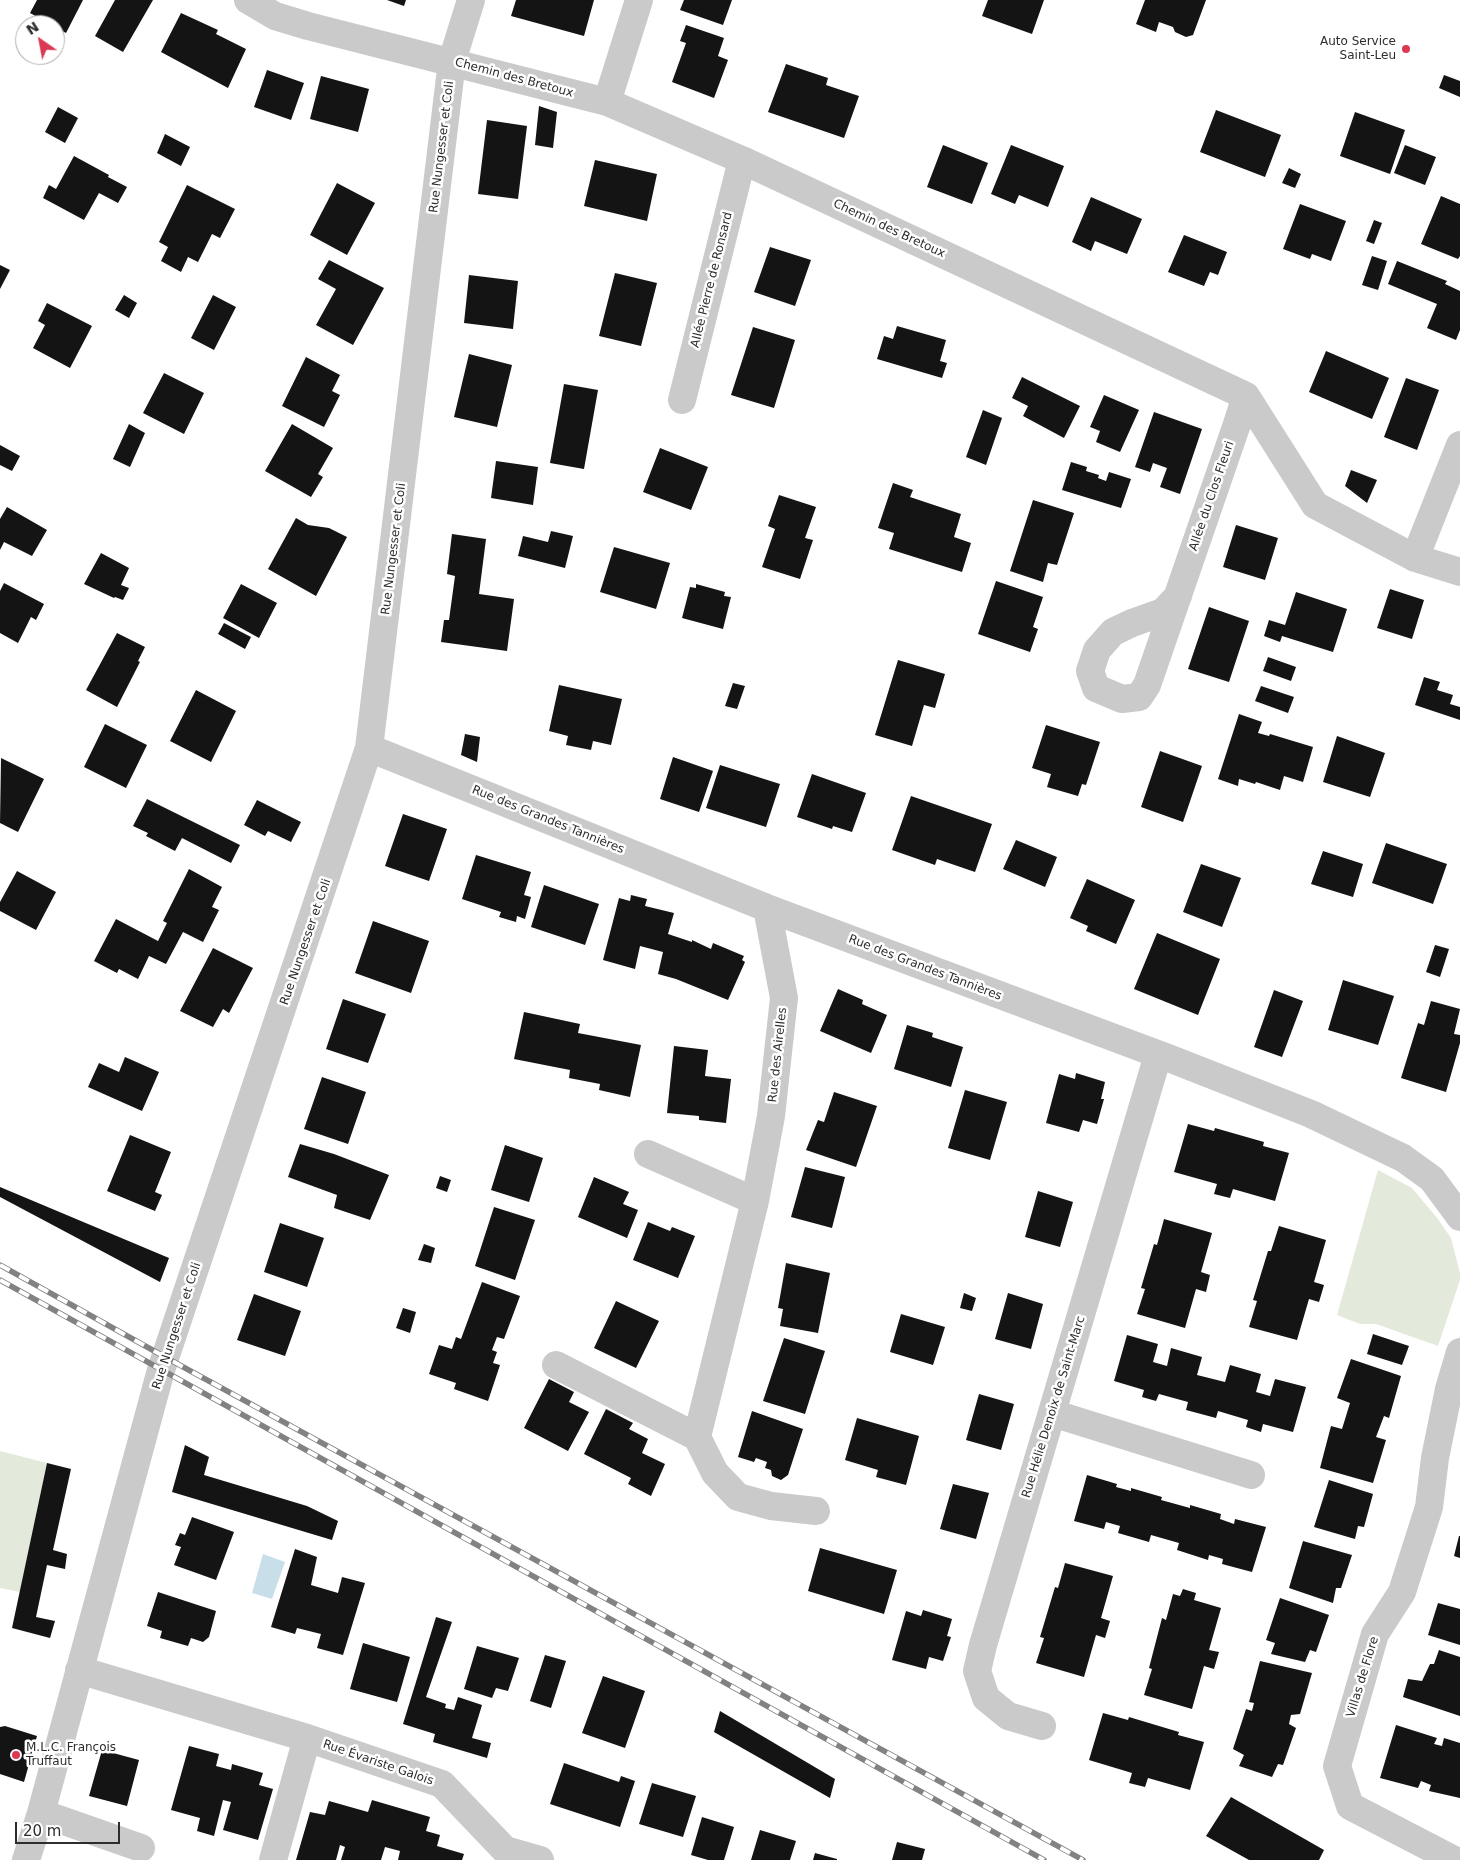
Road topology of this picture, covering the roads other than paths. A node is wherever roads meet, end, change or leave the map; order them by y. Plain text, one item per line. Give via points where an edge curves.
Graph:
1 (248, 0) edge
2 (471, 0) edge
3 (639, 0) edge
4 (452, 61) junction
5 (607, 102) junction
6 (742, 160) junction
7 (1246, 396) junction
8 (682, 400) dead end
9 (1460, 445) edge
10 (1415, 558) junction
11 (1460, 572) edge
12 (1178, 596) dead end
13 (369, 748) junction
14 (767, 908) junction
15 (1158, 1055) junction
16 (648, 1154) dead end
17 (755, 1201) junction
18 (1460, 1217) edge
19 (1460, 1352) edge
20 (556, 1365) dead end
21 (1052, 1413) junction
22 (697, 1437) junction
23 (1252, 1475) dead end
24 (816, 1511) dead end
25 (79, 1670) junction
26 (1042, 1726) dead end
27 (307, 1738) junction
28 (41, 1813) junction
29 (140, 1848) dead end
30 (1454, 1853) edge
31 (26, 1860) edge
32 (272, 1860) edge
33 (540, 1860) edge

1 - 4 street, Chemin des Bretoux via 275,16 308,26
2 - 4 street, Rue Nungesser et Coli
3 - 5 street
4 - 5 street, Chemin des Bretoux
4 - 13 street, Rue Nungesser et Coli
5 - 6 street, Chemin des Bretoux
6 - 7 street, Chemin des Bretoux
6 - 8 street, Allée Pierre de Ronsard
7 - 10 street via 1315,505
7 - 12 street, Allée du Clos Fleuri
9 - 10 street
10 - 11 street
13 - 14 street, Rue des Grandes Tannières
13 - 25 street, Rue Nungesser et Coli via 161,1370
14 - 15 street, Rue des Grandes Tannières
14 - 17 street, Rue des Airelles via 784,998 771,1116
15 - 18 street, Rue des Grandes Tannières via 1312,1114 1403,1158 1432,1179
15 - 21 street, Rue Hélie Denoix de Saint-Marc
16 - 17 street
17 - 22 street, Rue des Airelles
19 - 30 street, Villas de Flore via 1442,1423 1429,1507 1402,1592 1375,1634 1337,1766 1350,1806
20 - 22 street
21 - 23 street
21 - 26 street, Rue Hélie Denoix de Saint-Marc via 977,1672 986,1698 1008,1716
22 - 24 street via 715,1473 738,1497 771,1506
25 - 27 street, Rue Évariste Galois
25 - 28 street, Rue Nungesser et Coli
27 - 32 street, Rue Évariste Galois
27 - 33 street, Rue Évariste Galois via 442,1784 505,1850
28 - 29 street
28 - 31 street, Rue Nungesser et Coli

